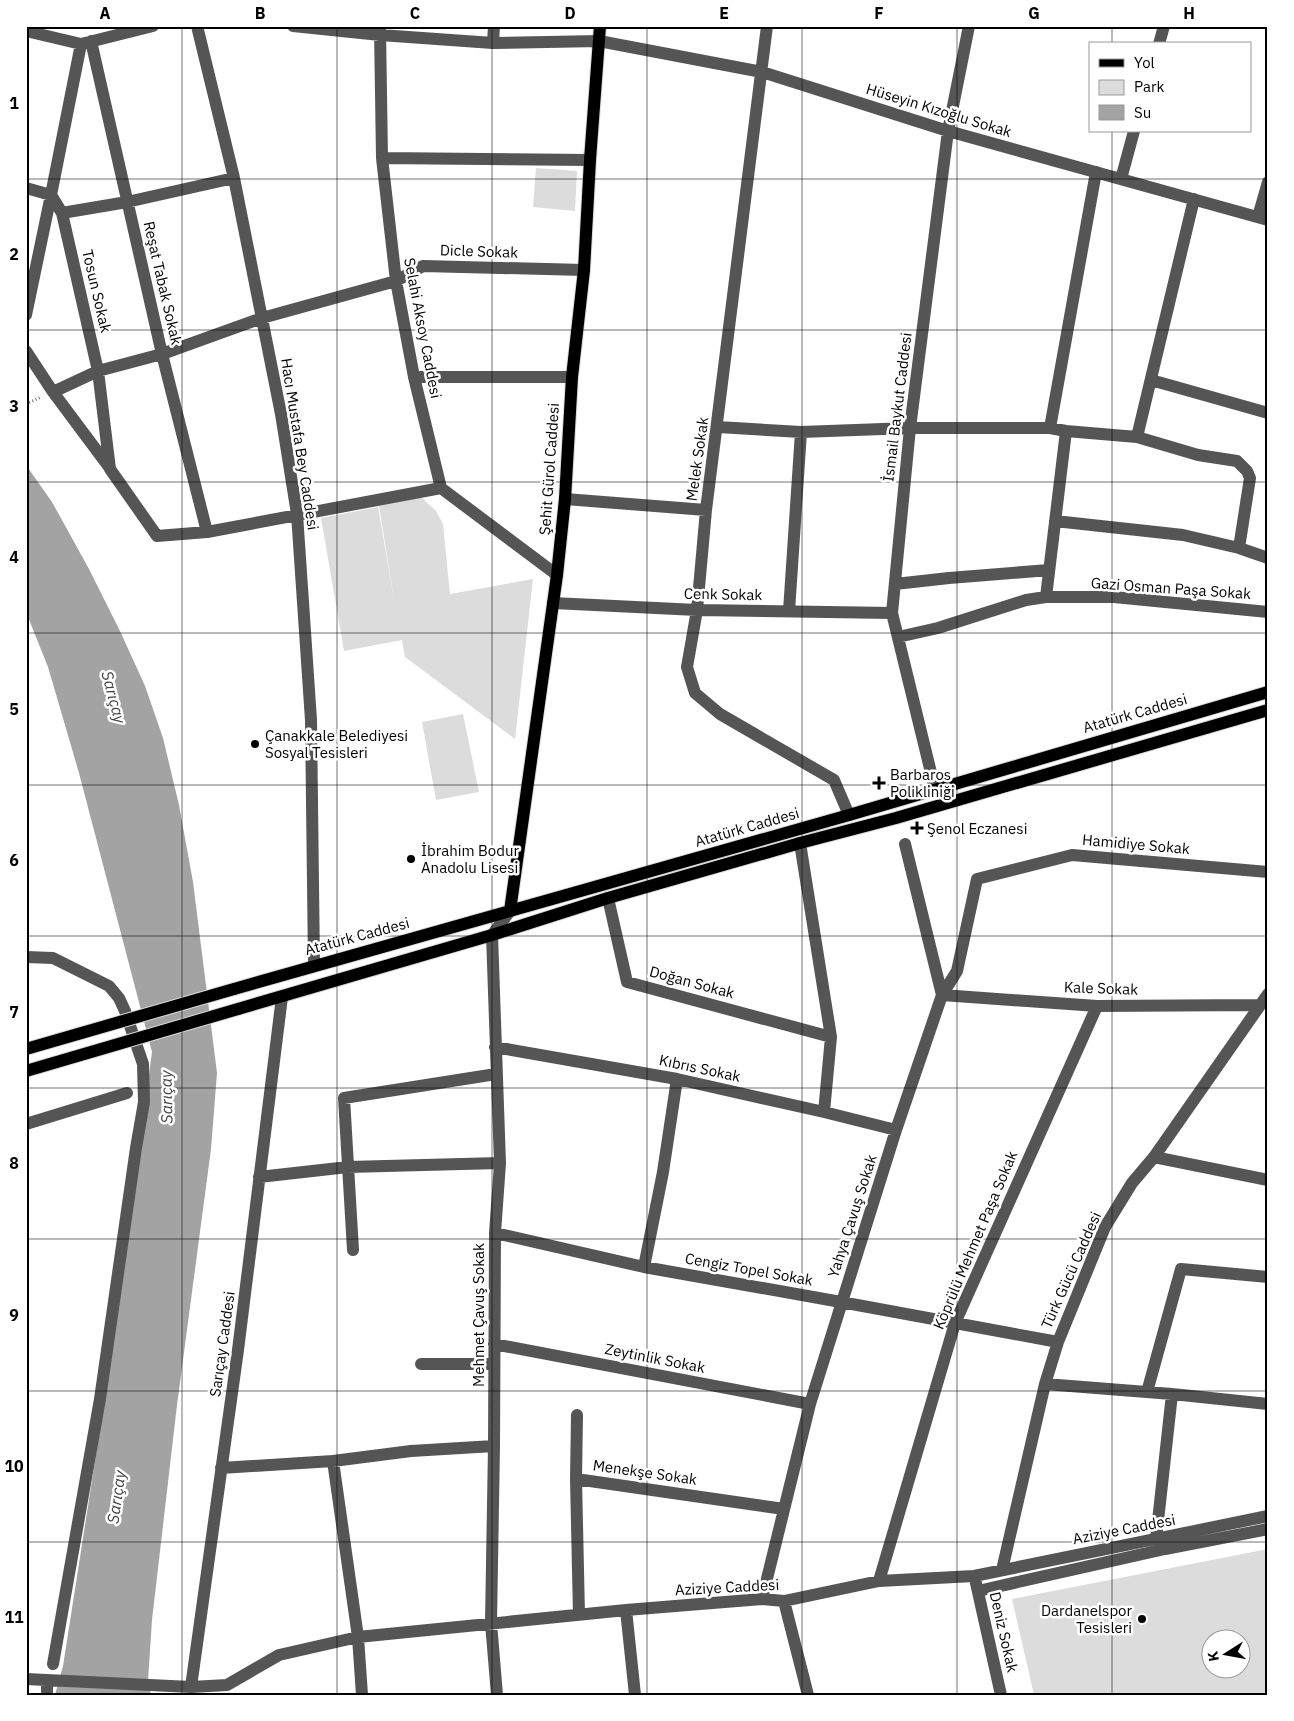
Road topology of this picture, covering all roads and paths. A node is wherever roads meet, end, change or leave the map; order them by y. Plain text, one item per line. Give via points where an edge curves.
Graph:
1 (153, 26) edge
2 (197, 26) edge
3 (293, 26) edge
4 (494, 26) edge
5 (600, 26) edge
6 (767, 26) edge
7 (969, 26) edge
8 (1164, 26) edge
9 (26, 31) edge
10 (380, 31) edge
11 (598, 42) junction
12 (1160, 42) edge
13 (86, 43) junction
14 (493, 43) junction
15 (762, 72) junction
16 (948, 131) junction
17 (1134, 132) edge
18 (382, 158) junction
19 (590, 160) junction
20 (1096, 172) junction
21 (234, 178) junction
22 (1121, 179) junction
23 (1268, 182) edge
24 (26, 188) edge
25 (51, 195) junction
26 (1194, 199) junction
27 (128, 202) junction
28 (62, 213) junction
29 (1263, 219) edge
30 (584, 270) junction
31 (396, 281) junction
32 (26, 315) edge
33 (262, 318) junction
34 (26, 351) edge
35 (162, 354) junction
36 (98, 371) junction
37 (414, 377) junction
38 (572, 377) junction
39 (1151, 380) junction
40 (53, 392) junction
41 (1268, 413) edge
42 (718, 427) junction
43 (910, 428) junction
44 (1050, 428) junction
45 (801, 432) junction
46 (1066, 432) junction
47 (1137, 437) junction
48 (110, 469) junction
49 (441, 488) junction
50 (565, 499) junction
51 (706, 510) junction
52 (297, 514) junction
53 (1055, 521) junction
54 (207, 532) junction
55 (1239, 548) junction
56 (1268, 558) edge
57 (1049, 570) junction
58 (557, 575) junction
59 (895, 584) junction
60 (1046, 597) junction
61 (553, 602) junction
62 (697, 610) junction
63 (789, 611) junction
64 (1268, 612) edge
65 (892, 613) junction
66 (898, 637) junction
67 (1268, 692) edge
68 (1268, 710) edge
69 (935, 789) junction
70 (849, 815) junction
71 (800, 843) junction
72 (905, 844) dead end
73 (1268, 872) edge
74 (608, 898) junction
75 (510, 912) junction
76 (492, 935) junction
77 (26, 957) edge
78 (314, 965) junction
79 (1268, 994) edge
80 (942, 995) junction
81 (282, 997) junction
82 (1259, 1005) junction
83 (1097, 1006) junction
84 (831, 1037) junction
85 (495, 1047) junction
86 (26, 1049) edge
87 (26, 1071) edge
88 (496, 1074) junction
89 (677, 1079) junction
90 (127, 1093) dead end
91 (824, 1112) junction
92 (26, 1124) edge
93 (896, 1130) junction
94 (1154, 1157) junction
95 (500, 1163) junction
96 (348, 1167) junction
97 (259, 1177) junction
98 (1268, 1180) edge
99 (495, 1233) junction
100 (353, 1250) dead end
101 (644, 1267) junction
102 (1268, 1277) edge
103 (841, 1302) junction
104 (955, 1322) junction
105 (1058, 1342) junction
106 (494, 1344) junction
107 (421, 1364) dead end
108 (494, 1364) junction
109 (1045, 1384) junction
110 (1148, 1392) junction
111 (1172, 1394) junction
112 (810, 1404) junction
113 (1268, 1404) edge
114 (577, 1415) dead end
115 (494, 1446) junction
116 (333, 1461) junction
117 (221, 1468) junction
118 (576, 1479) junction
119 (784, 1509) junction
120 (1268, 1516) edge
121 (1268, 1529) edge
122 (1156, 1539) junction
123 (1002, 1570) junction
124 (974, 1576) junction
125 (880, 1582) junction
126 (978, 1591) junction
127 (762, 1599) junction
128 (784, 1601) junction
129 (626, 1610) junction
130 (579, 1615) junction
131 (491, 1623) junction
132 (358, 1637) junction
133 (53, 1664) dead end
134 (26, 1679) edge
135 (192, 1691) edge
136 (362, 1695) edge
137 (497, 1695) edge
138 (635, 1695) edge
139 (808, 1695) edge
140 (1002, 1695) edge

1 - 13 street
2 - 21 street, Hacı Mustafa Bey Caddesi
3 - 10 street, Hüseyin Kızoğlu Sokak
4 - 14 street
5 - 11 main road, Şehit Gürol Caddesi
6 - 15 street, Melek Sokak
7 - 16 street, İsmail Baykut Caddesi
8 - 12 street
9 - 13 street
10 - 14 street, Hüseyin Kızoğlu Sokak
10 - 18 street, Selahi Aksoy Caddesi
11 - 14 street, Hüseyin Kızoğlu Sokak
11 - 15 street, Hüseyin Kızoğlu Sokak
11 - 19 main road, Şehit Gürol Caddesi
13 - 25 street
13 - 27 street, Reşat Tabak Sokak
15 - 16 street, Hüseyin Kızoğlu Sokak
15 - 42 street, Melek Sokak
16 - 20 street, Hüseyin Kızoğlu Sokak
16 - 43 street, İsmail Baykut Caddesi
17 - 22 street
18 - 19 street
18 - 31 street, Selahi Aksoy Caddesi
19 - 30 main road, Şehit Gürol Caddesi
20 - 22 street, Hüseyin Kızoğlu Sokak
20 - 44 street
21 - 27 street
21 - 33 street, Hacı Mustafa Bey Caddesi
22 - 26 street, Hüseyin Kızoğlu Sokak
23 - 29 street
24 - 25 street
25 - 28 street, Tosun Sokak
25 - 32 street
26 - 29 street, Hüseyin Kızoğlu Sokak
26 - 39 street
27 - 28 street
27 - 35 street, Reşat Tabak Sokak
28 - 36 street, Tosun Sokak
30 - 31 street, Dicle Sokak via 423,266
30 - 38 main road, Şehit Gürol Caddesi
31 - 33 street, Dicle Sokak
31 - 37 street, Selahi Aksoy Caddesi
33 - 35 street, Dicle Sokak
33 - 52 street, Hacı Mustafa Bey Caddesi
34 - 40 street
35 - 36 street, Dicle Sokak
35 - 54 street, Reşat Tabak Sokak
36 - 40 street, Dicle Sokak
36 - 48 street, Tosun Sokak
37 - 38 street
37 - 49 street, Selahi Aksoy Caddesi
38 - 50 main road, Şehit Gürol Caddesi
39 - 41 street
39 - 47 street
40 - 48 street
42 - 45 street
42 - 51 street, Melek Sokak
43 - 44 street
43 - 45 street
43 - 59 street, İsmail Baykut Caddesi
44 - 46 street
45 - 63 street
46 - 47 street
46 - 53 street
47 - 55 street via 1198,455 1237,461 1247,471 1249,489
48 - 54 street, Tosun Sokak via 157,536
49 - 52 street
49 - 58 street
50 - 51 street
50 - 58 main road, Şehit Gürol Caddesi
51 - 62 street, Melek Sokak
52 - 54 street
52 - 78 street, Hacı Mustafa Bey Caddesi via 311,720
53 - 55 street via 1183,535
53 - 57 street
55 - 56 street
57 - 59 street
57 - 60 street
58 - 61 main road, Şehit Gürol Caddesi
59 - 65 street, İsmail Baykut Caddesi
60 - 64 street, Gazi Osman Paşa Sokak via 1114,597
60 - 66 street, Gazi Osman Paşa Sokak
61 - 62 street, Cenk Sokak
61 - 75 main road, Şehit Gürol Caddesi
62 - 63 street, Cenk Sokak
62 - 70 street, Melek Sokak via 687,667 695,694 720,714 834,780
63 - 65 street, Cenk Sokak
65 - 66 street, İsmail Baykut Caddesi
66 - 69 street, İsmail Baykut Caddesi
67 - 69 main road, Atatürk Caddesi
68 - 71 main road, Atatürk Caddesi
69 - 70 main road, Atatürk Caddesi
70 - 75 main road, Atatürk Caddesi
71 - 74 main road, Atatürk Caddesi
71 - 84 street
72 - 80 street
73 - 80 street, Hamidiye Sokak via 1072,855 977,879 957,971
74 - 76 main road, Atatürk Caddesi
74 - 84 street, Doğan Sokak via 627,982
75 - 76 street
75 - 78 main road, Atatürk Caddesi
76 - 81 main road, Atatürk Caddesi
76 - 85 street, Mehmet Çavuş Sokak
77 - 133 street via 53,958 109,986 126,1011 143,1064 144,1102 100,1399
78 - 86 main road, Atatürk Caddesi, bridge
79 - 82 street, Türk Gücü Caddesi
80 - 83 street, Kale Sokak
80 - 93 street, Yahya Çavuş Sokak
81 - 87 main road, Atatürk Caddesi, bridge
81 - 97 street, Sarıçay Caddesi
82 - 83 street, Kale Sokak
82 - 94 street, Türk Gücü Caddesi
83 - 104 street, Köprülü Mehmet Paşa Sokak
84 - 91 street
85 - 88 street, Mehmet Çavuş Sokak
85 - 89 street, Kıbrıs Sokak
88 - 95 street, Mehmet Çavuş Sokak
88 - 96 street via 344,1098
89 - 91 street, Kıbrıs Sokak
89 - 101 street
90 - 92 street
91 - 93 street, Kıbrıs Sokak
93 - 103 street, Yahya Çavuş Sokak
94 - 98 street
94 - 105 street, Türk Gücü Caddesi via 1132,1183 1105,1227
95 - 96 street
95 - 99 street, Mehmet Çavuş Sokak
96 - 97 street
96 - 100 street
97 - 117 street, Sarıçay Caddesi
99 - 101 street, Cengiz Topel Sokak
99 - 106 street, Mehmet Çavuş Sokak
101 - 103 street, Cengiz Topel Sokak
102 - 110 street via 1181,1269
103 - 104 street, Cengiz Topel Sokak
103 - 112 street, Yahya Çavuş Sokak
104 - 105 street, Cengiz Topel Sokak
104 - 125 street, Köprülü Mehmet Paşa Sokak
105 - 109 street, Türk Gücü Caddesi
106 - 108 street, Mehmet Çavuş Sokak
106 - 112 street, Zeytinlik Sokak
107 - 108 street
108 - 115 street, Mehmet Çavuş Sokak
109 - 110 street
109 - 123 street, Türk Gücü Caddesi
110 - 111 street
111 - 113 street
111 - 122 street
112 - 119 street, Yahya Çavuş Sokak
114 - 118 street
115 - 116 street via 411,1451
115 - 131 street, Mehmet Çavuş Sokak
116 - 117 street
116 - 132 street
117 - 135 street, Sarıçay Caddesi
118 - 119 street, Menekşe Sokak
118 - 130 street, Menekşe Sokak
119 - 127 street, Yahya Çavuş Sokak
120 - 122 street, Aziziye Caddesi
121 - 126 street, Aziziye Caddesi
122 - 123 street, Aziziye Caddesi
123 - 124 street, Aziziye Caddesi
124 - 125 street, Aziziye Caddesi
124 - 126 street, Deniz Sokak
125 - 128 street, Aziziye Caddesi
126 - 140 street, Deniz Sokak
127 - 128 street, Aziziye Caddesi
127 - 129 street, Aziziye Caddesi
128 - 139 street
129 - 130 street, Aziziye Caddesi
129 - 138 street
130 - 131 street, Aziziye Caddesi
131 - 132 street, Aziziye Caddesi
131 - 137 street, Mehmet Çavuş Sokak
132 - 135 street, Aziziye Caddesi via 279,1655 226,1685
132 - 136 street
134 - 135 street, Aziziye Caddesi

